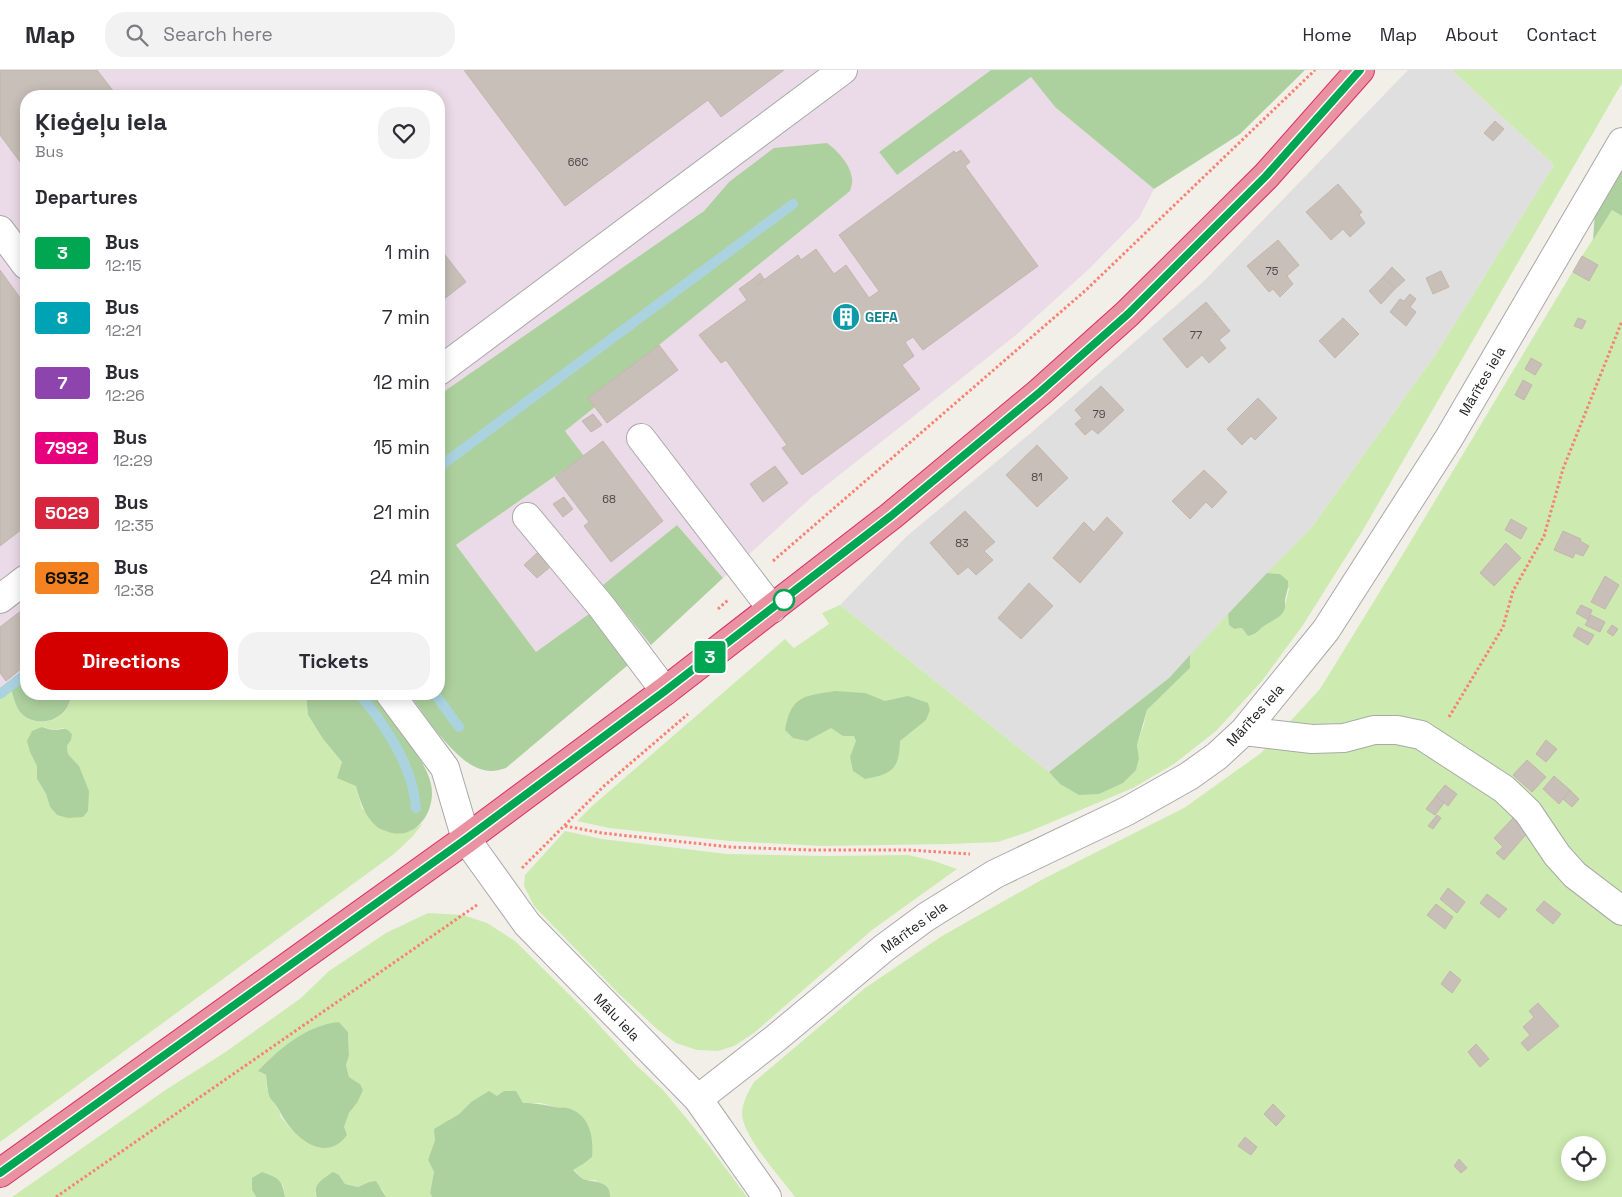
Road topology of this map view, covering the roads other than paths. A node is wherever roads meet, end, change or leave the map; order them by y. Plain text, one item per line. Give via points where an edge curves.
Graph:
1 (843, 70) edge
2 (1360, 70) edge
3 (1622, 142) edge
4 (0, 230) edge
5 (20, 258) edge
6 (445, 367) edge
7 (641, 438) dead end
8 (527, 517) dead end
9 (20, 584) edge
10 (0, 599) edge
11 (772, 609) junction
12 (665, 691) junction
13 (394, 700) edge
14 (1244, 731) junction
15 (466, 839) junction
16 (1622, 911) edge
17 (698, 1099) junction
18 (0, 1173) edge
19 (767, 1197) edge

1 - 6 street
2 - 11 highway via 1266,176 1128,314 898,510
3 - 14 street, Mārītes iela via 1449,438 1326,630
4 - 5 street
7 - 11 street
8 - 12 street via 601,606
9 - 10 street
11 - 12 highway
12 - 15 highway
13 - 15 street, Mālu iela via 445,768
14 - 16 street via 1312,739 1344,738 1374,730 1422,735 1504,789 1528,812 1575,875
14 - 17 street, Mārītes iela via 1217,756 1166,790 994,874 941,907 884,948
15 - 17 street, Mālu iela via 527,924
15 - 18 highway
17 - 19 street, Mālu iela

